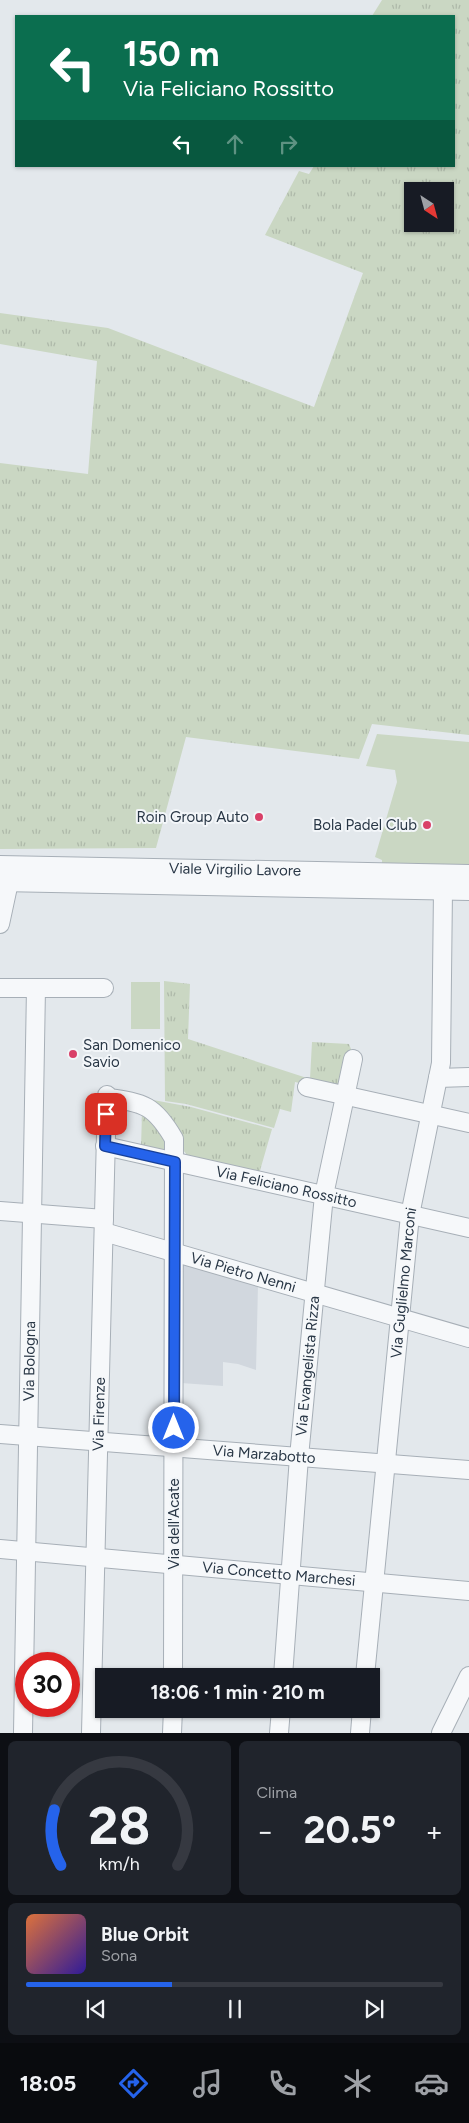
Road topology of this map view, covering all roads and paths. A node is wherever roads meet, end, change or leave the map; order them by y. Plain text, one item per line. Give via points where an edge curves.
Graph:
1 (0, 865) edge
2 (469, 874) edge
3 (5, 882) edge
4 (424, 882) junction
5 (442, 890) junction
6 (469, 891) edge
7 (0, 924) edge
8 (0, 988) edge
9 (36, 988) junction
10 (104, 988) dead end
11 (353, 1059) dead end
12 (469, 1077) edge
13 (438, 1078) junction
14 (307, 1087) dead end
15 (344, 1095) junction
16 (107, 1097) joint
17 (429, 1114) junction
18 (469, 1123) edge
19 (105, 1146) junction
20 (175, 1162) junction
21 (324, 1195) junction
22 (0, 1212) edge
23 (32, 1214) junction
24 (410, 1215) junction
25 (104, 1225) junction
26 (469, 1228) edge
27 (175, 1252) junction
28 (313, 1294) junction
29 (400, 1318) junction
30 (469, 1338) edge
31 (0, 1434) edge
32 (28, 1437) junction
33 (97, 1442) junction
34 (174, 1447) junction
35 (299, 1457) junction
36 (386, 1464) junction
37 (469, 1470) edge
38 (0, 1549) edge
39 (26, 1552) junction
40 (94, 1558) junction
41 (174, 1565) junction
42 (291, 1576) junction
43 (374, 1583) junction
44 (469, 1591) edge
45 (173, 1668) edge
46 (284, 1668) edge
47 (366, 1668) edge
48 (468, 1680) edge
49 (172, 1718) edge
50 (280, 1718) edge
51 (361, 1718) edge
52 (23, 1733) edge
53 (91, 1733) edge
54 (172, 1733) edge
55 (279, 1733) edge
56 (360, 1733) edge
57 (441, 1733) edge

1 - 4 street, Viale Virgilio Lavore
2 - 4 street, Viale Virgilio Lavore
3 - 4 street
3 - 7 street
4 - 5 street
5 - 6 street
5 - 13 street, Via Guglielmo Marconi via 441,1064
8 - 9 street
9 - 10 street
9 - 23 street, Via Bologna
11 - 15 street, Via Evangelista Rizza
12 - 13 street
13 - 17 street, Via Guglielmo Marconi
14 - 15 street
15 - 17 street
15 - 21 street, Via Evangelista Rizza
16 - 19 street, Via Firenze
16 - 20 street, Via dell'Acate via 147,1106 163,1120 174,1139
17 - 18 street
17 - 24 street, Via Guglielmo Marconi
19 - 20 street, Via Feliciano Rossitto
19 - 25 street, Via Firenze
20 - 21 street, Via Feliciano Rossitto
20 - 27 street, Via dell'Acate
21 - 24 street, Via Feliciano Rossitto
21 - 28 street, Via Evangelista Rizza
22 - 23 street, Via Pietro Nenni
23 - 25 street, Via Pietro Nenni
23 - 32 street, Via Bologna
24 - 26 street, Via Feliciano Rossitto
24 - 29 street, Via Guglielmo Marconi
25 - 27 street, Via Pietro Nenni
25 - 33 street, Via Firenze
27 - 28 street, Via Pietro Nenni
27 - 34 street, Via dell'Acate
28 - 29 street, Via Pietro Nenni
28 - 35 street, Via Evangelista Rizza
29 - 30 street, Via Pietro Nenni
29 - 36 street, Via Guglielmo Marconi
31 - 32 street, Via Marzabotto
32 - 33 street, Via Marzabotto
32 - 39 street, Via Bologna
33 - 34 street, Via Marzabotto
33 - 40 street, Via Firenze
34 - 35 street, Via Marzabotto
34 - 41 street, Via dell'Acate
35 - 36 street, Via Marzabotto
35 - 42 street, Via Evangelista Rizza
36 - 37 street, Via Marzabotto
36 - 43 street, Via Guglielmo Marconi
38 - 39 street, Via Concetto Marchesi
39 - 40 street, Via Concetto Marchesi
39 - 52 street, Via Bologna
40 - 41 street, Via Concetto Marchesi
40 - 53 street, Via Firenze
41 - 42 street, Via Concetto Marchesi
41 - 45 street, Via dell'Acate
42 - 43 street, Via Concetto Marchesi
42 - 46 street, Via Evangelista Rizza
43 - 44 street, Via Concetto Marchesi
43 - 47 street, Via Guglielmo Marconi
48 - 57 street
49 - 54 street
50 - 55 street
51 - 56 street

